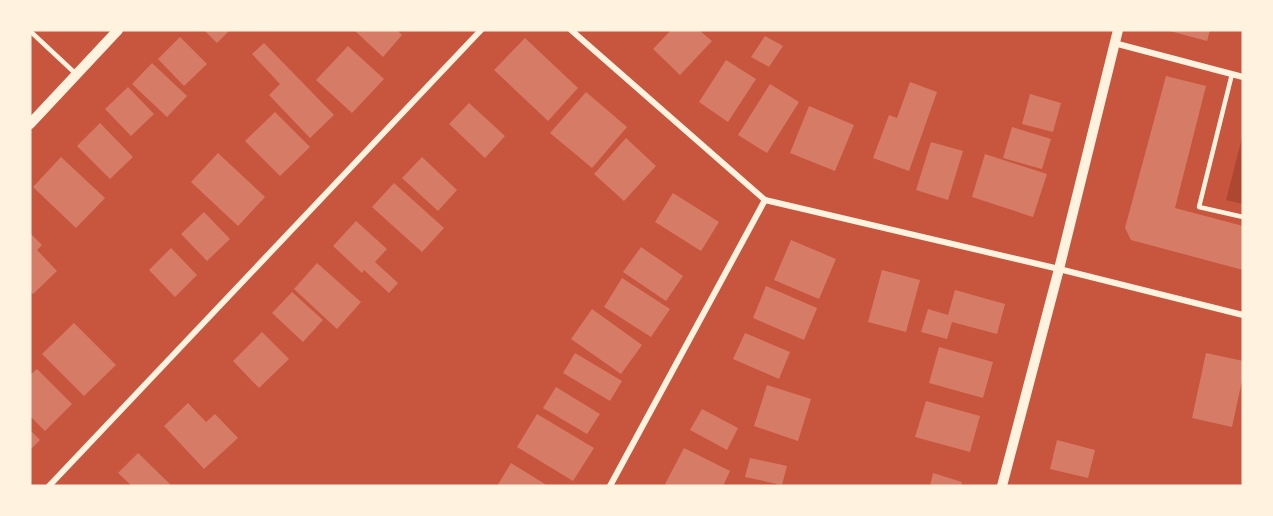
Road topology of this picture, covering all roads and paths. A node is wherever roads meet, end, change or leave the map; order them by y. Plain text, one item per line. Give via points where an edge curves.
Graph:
1 (118, 30) edge
2 (482, 30) edge
3 (571, 30) edge
4 (1118, 30) edge
5 (30, 31) edge
6 (1114, 43) junction
7 (1232, 74) junction
8 (76, 75) junction
9 (1243, 77) edge
10 (30, 124) edge
11 (765, 200) junction
12 (1243, 218) edge
13 (1059, 269) junction
14 (1243, 315) edge
15 (50, 486) edge
16 (610, 486) edge
17 (1002, 486) edge

1 - 8 street
2 - 15 street
3 - 11 street
4 - 6 street
5 - 8 lane
6 - 7 street
6 - 13 street
7 - 9 street
7 - 12 lane via 1199,207
8 - 10 street
11 - 13 street
11 - 16 street
13 - 14 street
13 - 17 street

